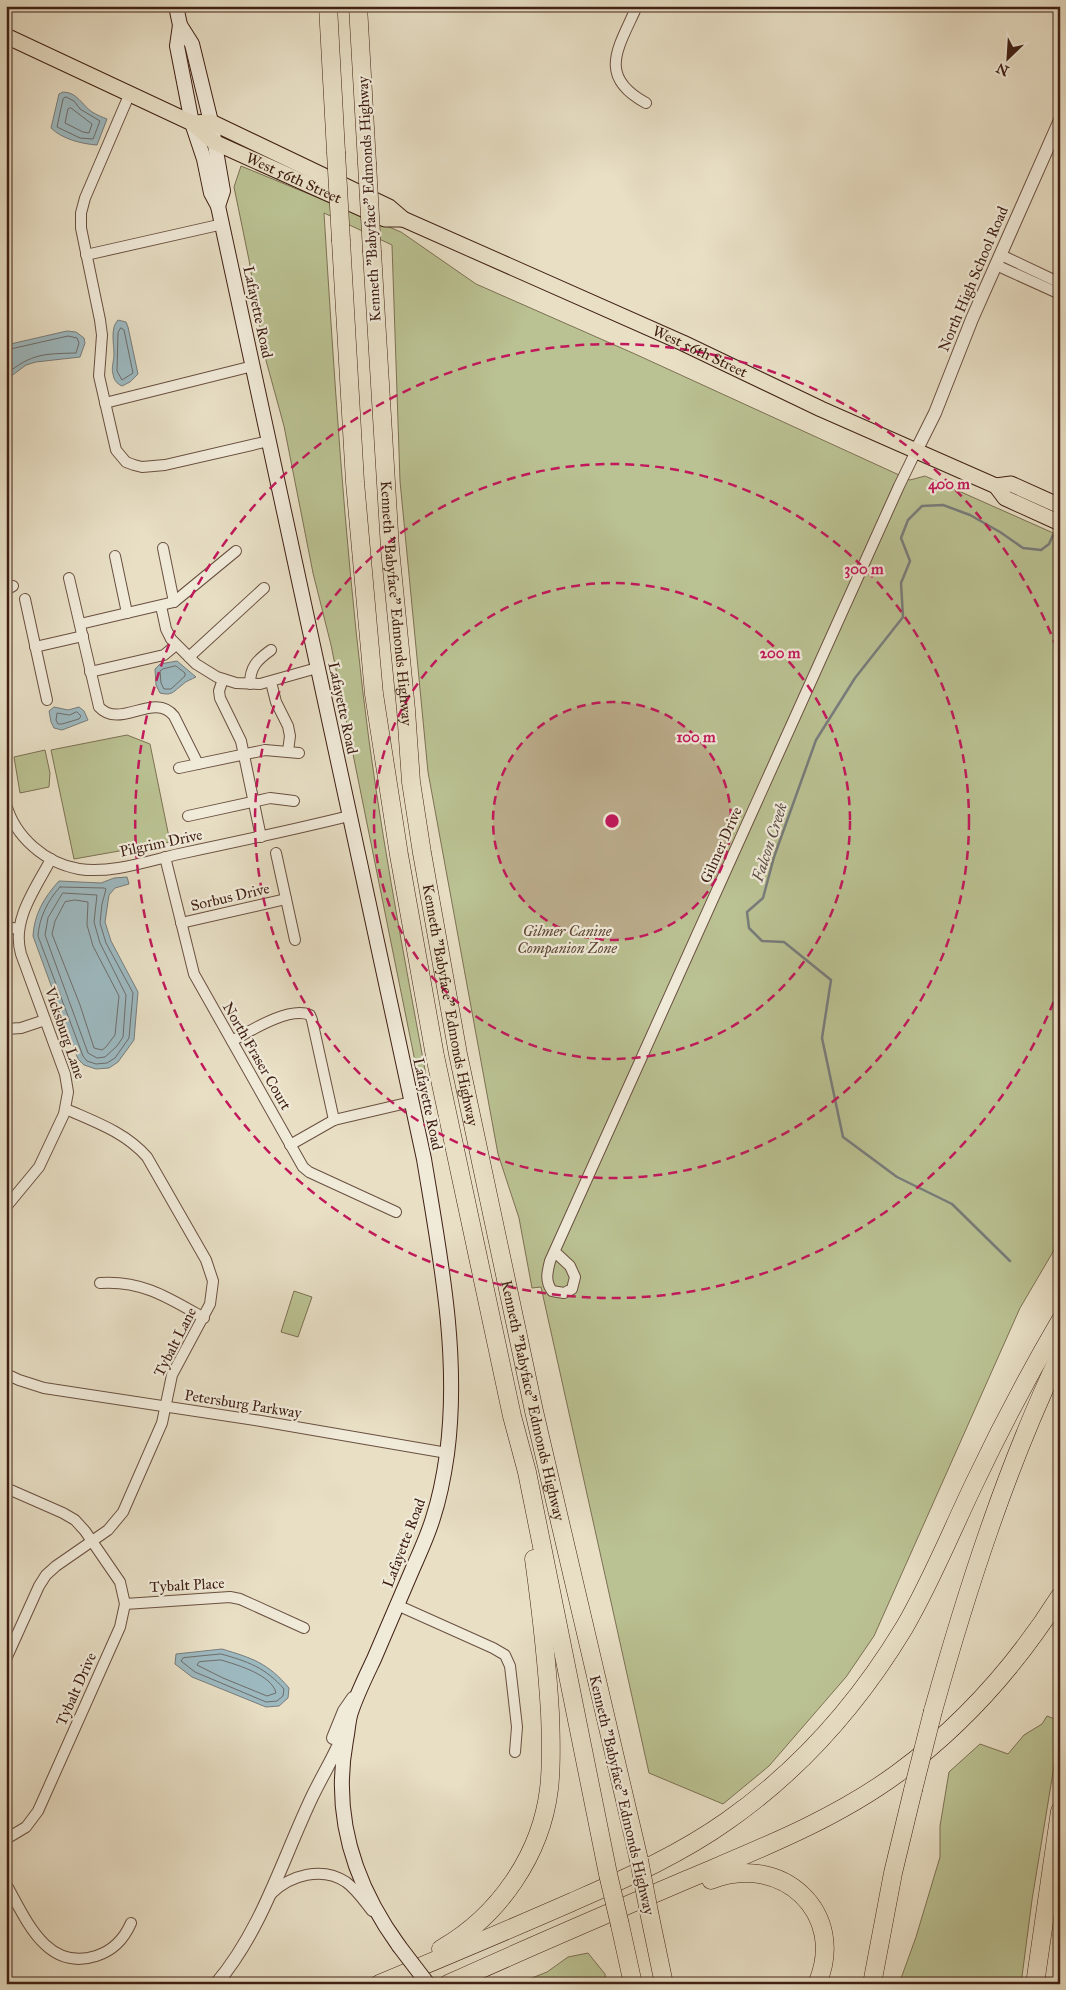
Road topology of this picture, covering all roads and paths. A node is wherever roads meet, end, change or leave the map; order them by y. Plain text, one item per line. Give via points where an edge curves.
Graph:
1 (176, 6) edge
2 (328, 6) edge
3 (358, 6) edge
4 (637, 6) edge
5 (180, 25) junction
6 (6, 36) edge
7 (130, 92) junction
8 (646, 103) dead end
9 (1060, 120) edge
10 (211, 122) junction
11 (192, 123) junction
12 (214, 142) junction
13 (218, 206) junction
14 (403, 219) junction
15 (222, 224) junction
16 (86, 255) junction
17 (998, 260) junction
18 (1060, 283) edge
19 (1060, 294) edge
20 (252, 366) junction
21 (105, 402) junction
22 (269, 441) junction
23 (916, 451) junction
24 (996, 486) junction
25 (1060, 506) edge
26 (1060, 523) edge
27 (162, 548) dead end
28 (236, 551) dead end
29 (115, 556) dead end
30 (69, 578) dead end
31 (264, 588) dead end
32 (25, 599) dead end
33 (174, 602) junction
34 (161, 606) junction
35 (127, 613) junction
36 (80, 624) junction
37 (83, 636) junction
38 (176, 645) junction
39 (36, 648) junction
40 (271, 650) dead end
41 (189, 657) junction
42 (318, 668) junction
43 (90, 672) junction
44 (223, 679) junction
45 (271, 682) junction
46 (250, 684) junction
47 (47, 700) dead end
48 (288, 751) junction
49 (299, 753) dead end
50 (244, 754) junction
51 (198, 764) junction
52 (179, 768) dead end
53 (294, 801) dead end
54 (254, 802) junction
55 (6, 804) edge
56 (188, 816) dead end
57 (349, 816) junction
58 (262, 837) junction
59 (276, 853) dead end
60 (165, 857) junction
61 (51, 860) junction
62 (286, 899) junction
63 (181, 923) junction
64 (6, 927) edge
65 (18, 929) junction
66 (295, 940) dead end
67 (45, 1020) junction
68 (6, 1029) edge
69 (232, 1041) junction
70 (411, 1102) junction
71 (66, 1109) junction
72 (334, 1120) junction
73 (290, 1145) junction
74 (6, 1208) edge
75 (396, 1212) dead end
76 (555, 1252) dead end
77 (100, 1283) dead end
78 (204, 1318) junction
79 (1060, 1321) edge
80 (1060, 1355) edge
81 (6, 1374) edge
82 (165, 1407) junction
83 (512, 1416) junction
84 (447, 1453) junction
85 (6, 1488) edge
86 (92, 1541) junction
87 (1060, 1596) edge
88 (125, 1604) junction
89 (397, 1604) junction
90 (304, 1628) dead end
91 (7, 1656) edge
92 (364, 1681) junction
93 (351, 1714) junction
94 (515, 1752) dead end
95 (312, 1797) junction
96 (1060, 1812) edge
97 (6, 1839) edge
98 (6, 1884) edge
99 (266, 1901) junction
100 (131, 1923) dead end
101 (652, 1929) junction
102 (389, 1932) junction
103 (216, 1984) edge
104 (380, 1984) edge
105 (428, 1984) edge
106 (448, 1984) edge
107 (633, 1984) edge
108 (664, 1984) edge
109 (676, 1984) edge
110 (817, 1984) edge
111 (872, 1984) edge
112 (1035, 1984) edge

1 - 5 main road, Lafayette Road
2 - 83 highway, Kenneth "Babyface" Edmonds Highway, bridge via 355,482 374,694 430,1029
3 - 101 highway, Kenneth "Babyface" Edmonds Highway, bridge via 390,549 411,782 458,1054 532,1401 640,1860
4 - 8 street via 618,52 616,71 627,91
5 - 10 main road, Lafayette Road via 192,44
5 - 11 main road, Lafayette Road via 177,46
6 - 7 main road, West 56th Street
7 - 11 main road, West 56th Street
7 - 16 street via 84,201 81,228
9 - 17 street, North High School Road
10 - 11 main road, West 56th Street
10 - 12 main road, Lafayette Road
10 - 14 main road, West 56th Street via 389,207
11 - 12 main road, West 56th Street
11 - 13 main road, Lafayette Road via 204,159 210,193
12 - 13 main road, Lafayette Road via 223,191
12 - 14 main road, West 56th Street via 385,219
13 - 15 main road, Lafayette Road
14 - 23 main road, West 56th Street
15 - 16 street
15 - 20 main road, Lafayette Road
16 - 21 street via 102,335 99,376
17 - 18 street
17 - 19 street
17 - 23 street, North High School Road
20 - 21 street
20 - 22 main road, Lafayette Road
21 - 22 street via 116,450 126,462 142,467 165,465
22 - 42 main road, Lafayette Road
23 - 24 main road, West 56th Street
23 - 76 street, Gilmer Drive
24 - 25 main road, West 56th Street via 1011,484
24 - 26 main road, West 56th Street via 1005,498
27 - 33 street
28 - 33 street
29 - 35 street
30 - 36 street
31 - 41 street
32 - 39 street
33 - 34 street
34 - 35 street
34 - 38 street via 168,635
35 - 36 street
36 - 37 street
37 - 39 street
37 - 43 street
38 - 41 street
38 - 43 street via 164,656
39 - 47 street
40 - 46 street via 253,666
41 - 44 street
42 - 45 street
42 - 57 main road, Lafayette Road
43 - 51 street via 98,706 104,712 116,716 156,707 169,710
44 - 46 street
44 - 50 street via 220,698
45 - 46 street
45 - 48 street via 276,702 288,726
48 - 49 street
48 - 50 street via 272,749
50 - 51 street
50 - 54 street
51 - 52 street
53 - 54 street via 270,798
54 - 56 street
54 - 58 street
55 - 61 street, Pilgrim Drive via 24,838
57 - 58 street, Pilgrim Drive
57 - 70 main road, Lafayette Road
58 - 60 street, Pilgrim Drive
59 - 62 street
60 - 61 street, Pilgrim Drive via 91,870
60 - 63 street, North Fraser Court
61 - 65 street, Vicksburg Lane via 24,910
62 - 63 street, Sorbus Drive
62 - 66 street
63 - 69 street, North Fraser Court via 194,974
64 - 65 street
65 - 67 street, Vicksburg Lane via 19,947
67 - 68 street
67 - 71 street, Vicksburg Lane via 68,1083
69 - 72 street via 275,1018 308,1014
69 - 73 street, North Fraser Court
70 - 72 street
70 - 84 main road, Lafayette Road via 438,1245 452,1358
71 - 74 street, Vicksburg Lane via 41,1164
71 - 78 street, Tybalt Lane via 118,1132 134,1143 149,1160 211,1270 212,1296
72 - 73 street
73 - 75 street, North Fraser Court via 309,1172
77 - 78 street via 145,1287
78 - 82 street, Tybalt Lane via 172,1375
79 - 104 highway via 1000,1432 905,1626 867,1684 805,1756 748,1806 677,1852 630,1877
80 - 111 highway, bridge via 1026,1434 960,1618 893,1873
81 - 82 street, Petersburg Parkway via 44,1388
82 - 84 street, Petersburg Parkway
82 - 86 street, Tybalt Lane via 161,1427 123,1512 112,1526
83 - 104 highway via 546,1650 551,1769 545,1809 535,1844 510,1888 493,1908 450,1944
83 - 107 highway, Kenneth "Babyface" Edmonds Highway, bridge via 533,1500
84 - 89 main road, Lafayette Road via 433,1520
85 - 86 street, Tybalt Drive via 70,1517
86 - 88 street, Tybalt Drive via 120,1582
86 - 91 street, Tybalt Lane via 44,1578
87 - 106 highway via 1029,1642 982,1698 941,1739 873,1790 760,1849
88 - 90 street, Tybalt Place via 230,1597
88 - 97 street, Tybalt Drive via 121,1624 38,1811 26,1827
89 - 92 main road, Lafayette Road
89 - 94 street via 505,1655 510,1666 517,1727
92 - 93 main road, Lafayette Road
92 - 95 street via 344,1711
93 - 95 street
93 - 102 main road, Lafayette Road via 343,1763 345,1822 357,1872
95 - 99 street
96 - 112 highway
98 - 100 street via 39,1940 59,1955 84,1958 105,1953 119,1942
99 - 102 street via 291,1880 326,1874 354,1889
99 - 103 street via 244,1946
101 - 108 highway, Kenneth "Babyface" Edmonds Highway
101 - 109 highway
102 - 105 main road, Lafayette Road, bridge
106 - 110 highway via 522,1959 714,1879 744,1872 763,1873 786,1882 811,1906 823,1930 825,1947 824,1964

